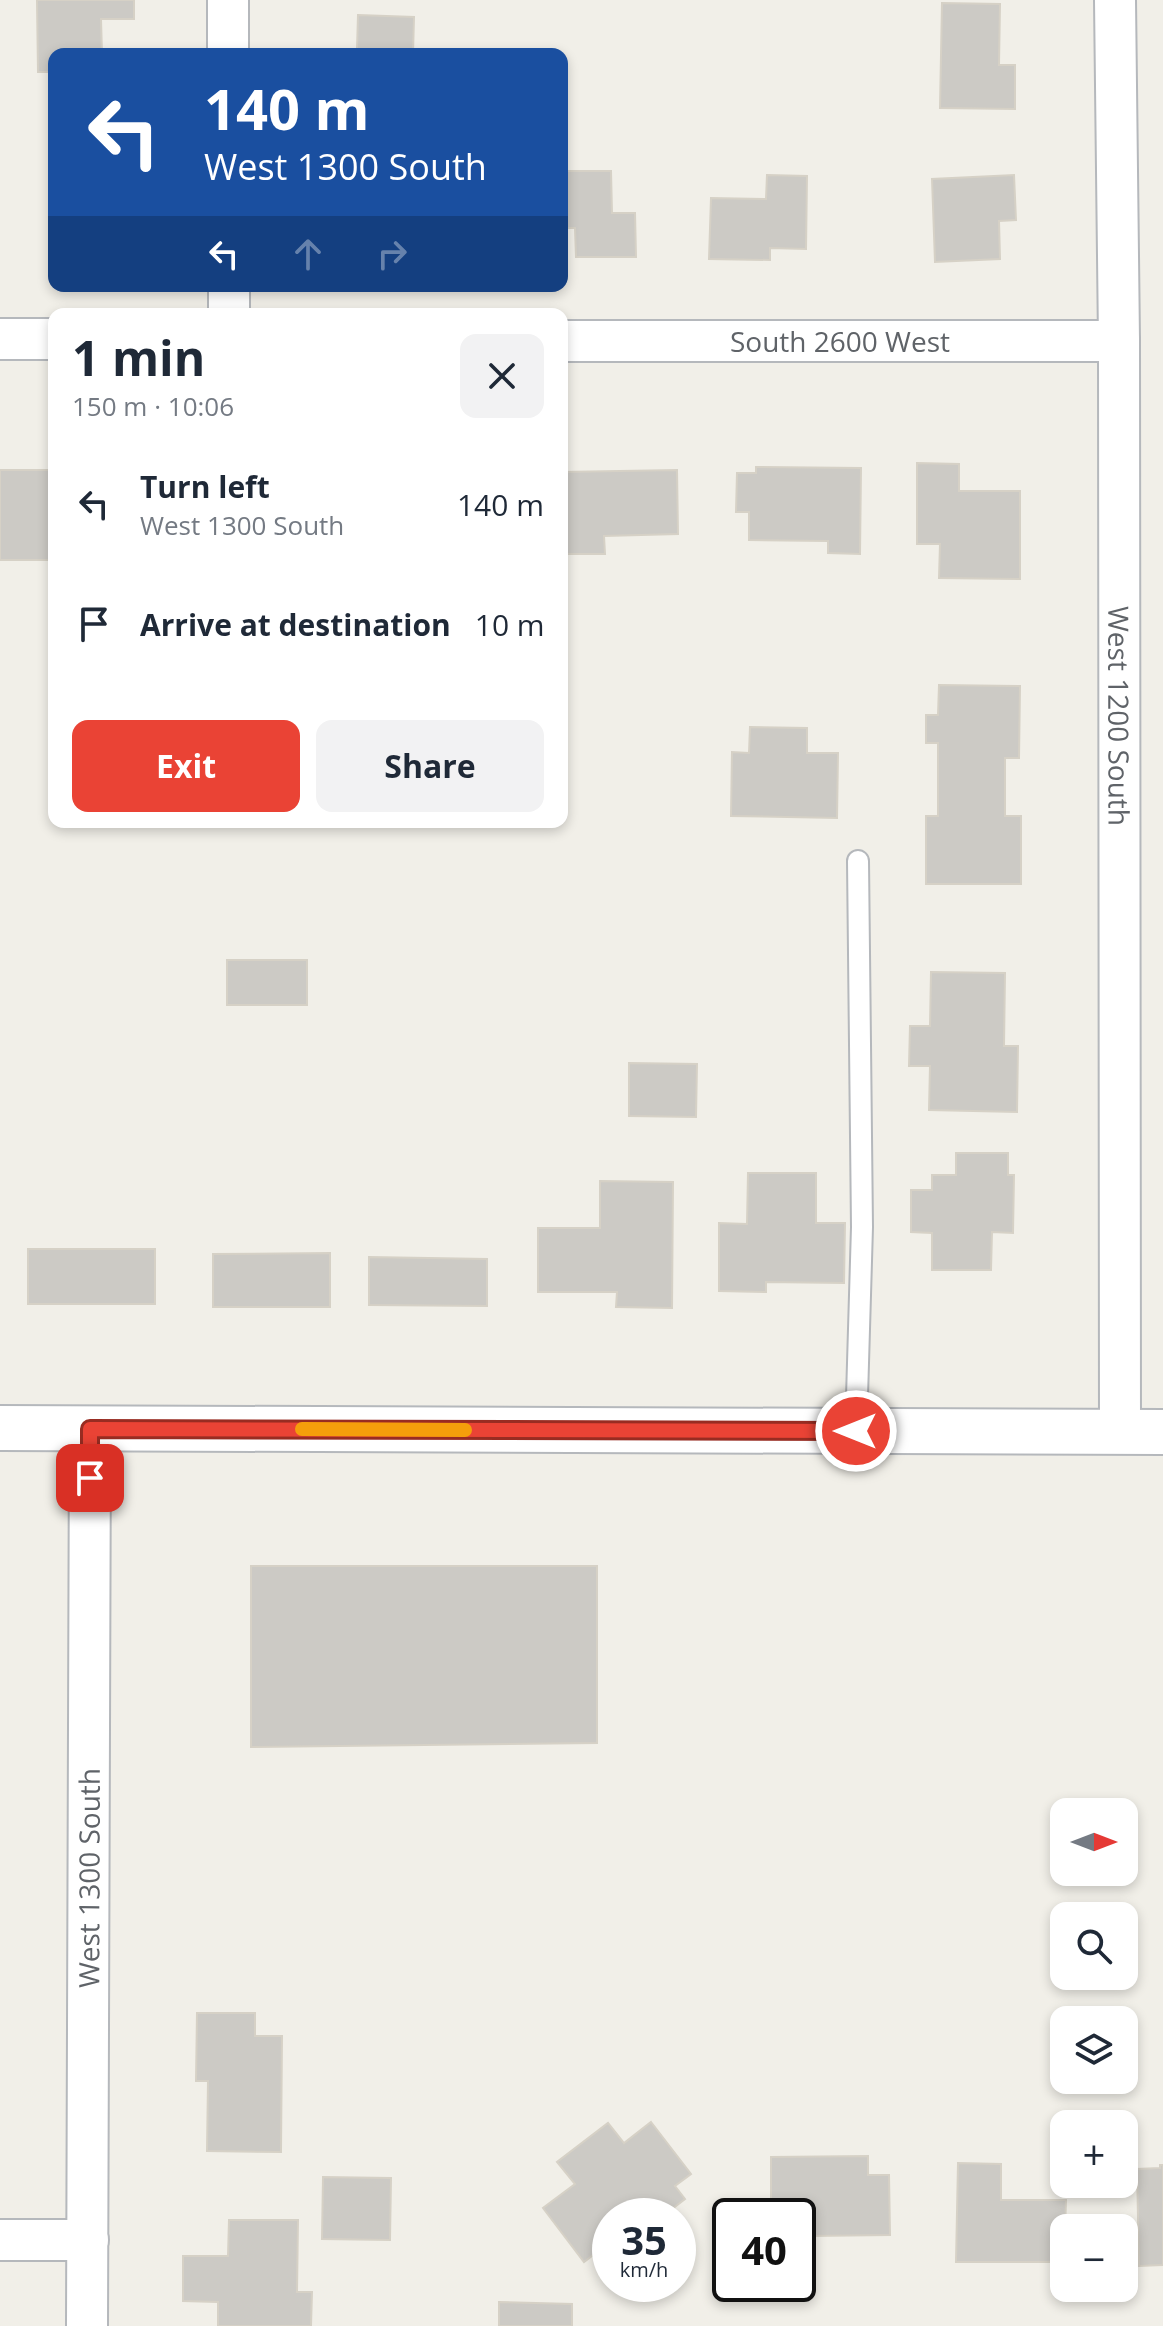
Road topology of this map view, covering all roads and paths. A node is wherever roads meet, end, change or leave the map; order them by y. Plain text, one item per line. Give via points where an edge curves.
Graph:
1 (228, 0) edge
2 (1115, 0) edge
3 (228, 48) edge
4 (0, 339) edge
5 (48, 339) edge
6 (568, 341) edge
7 (1119, 341) junction
8 (858, 861) dead end
9 (0, 1428) edge
10 (90, 1429) junction
11 (856, 1431) junction
12 (1120, 1432) junction
13 (1163, 1432) edge
14 (0, 2240) edge
15 (88, 2240) junction
16 (87, 2326) edge

1 - 3 street
2 - 7 street, West 1200 South
4 - 5 street
6 - 7 street, South 2600 West
7 - 12 street, West 1200 South
8 - 11 lane via 862,1227
9 - 10 street
10 - 11 street
10 - 15 street, West 1300 South
11 - 12 street
12 - 13 street
14 - 15 street
15 - 16 street, West 1300 South

